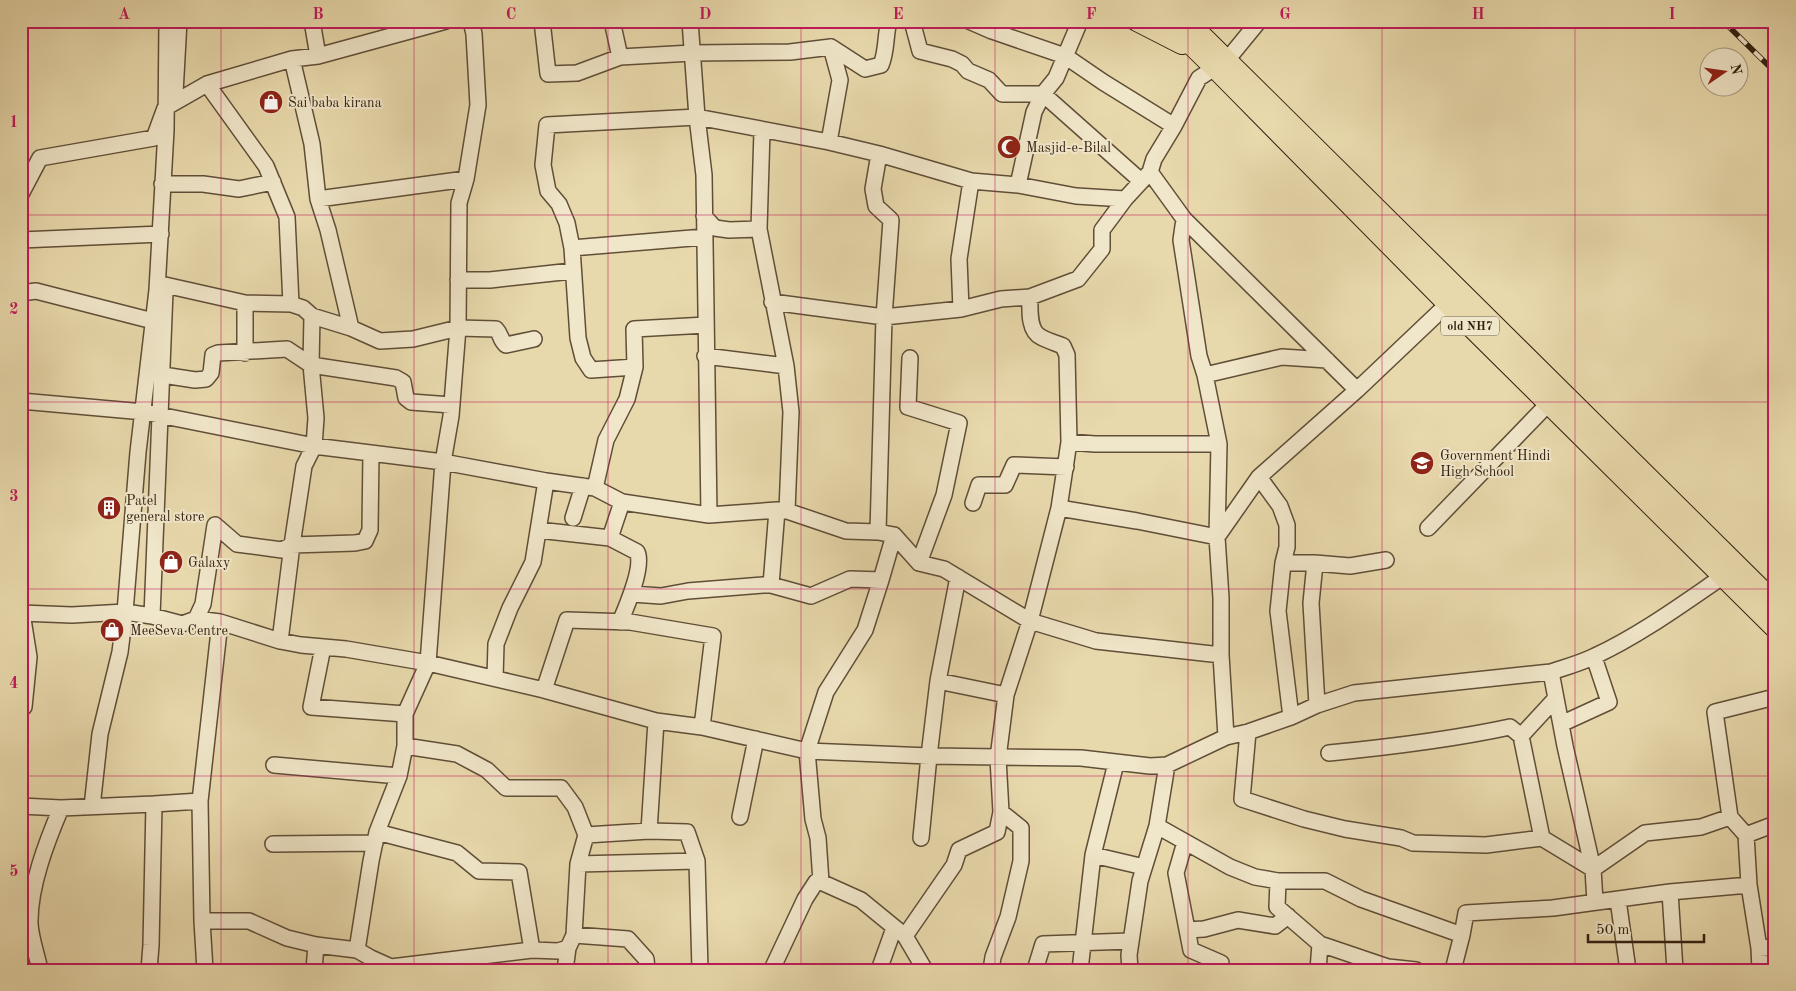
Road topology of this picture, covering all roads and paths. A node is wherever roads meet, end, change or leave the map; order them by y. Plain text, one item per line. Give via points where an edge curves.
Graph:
1 (167, 21) edge
2 (179, 21) edge
3 (312, 21) edge
4 (446, 21) edge
5 (471, 21) edge
6 (542, 21) edge
7 (612, 21) edge
8 (690, 21) edge
9 (912, 21) edge
10 (969, 21) edge
11 (1080, 21) edge
12 (1137, 21) edge
13 (1259, 21) edge
14 (1173, 22) edge
15 (889, 23) edge
16 (831, 47) junction
17 (1198, 52) junction
18 (692, 53) junction
19 (318, 56) junction
20 (1065, 56) junction
21 (620, 57) junction
22 (292, 59) junction
23 (1221, 64) junction
24 (207, 84) junction
25 (1043, 94) junction
26 (170, 105) junction
27 (697, 117) junction
28 (1174, 126) junction
29 (762, 131) junction
30 (828, 142) junction
31 (879, 154) junction
32 (1146, 177) junction
33 (466, 179) junction
34 (971, 181) junction
35 (273, 182) junction
36 (167, 184) junction
37 (1018, 185) junction
38 (21, 194) edge
39 (318, 199) junction
40 (1125, 199) junction
41 (704, 216) junction
42 (1184, 219) junction
43 (759, 229) junction
44 (161, 234) junction
45 (704, 237) junction
46 (21, 240) edge
47 (572, 248) junction
48 (572, 271) junction
49 (458, 280) junction
50 (161, 288) junction
51 (21, 293) edge
52 (1030, 297) junction
53 (1454, 298) junction
54 (772, 302) junction
55 (245, 303) junction
56 (292, 304) junction
57 (961, 309) junction
58 (312, 316) junction
59 (884, 317) junction
60 (153, 320) junction
61 (706, 325) junction
62 (351, 328) junction
63 (458, 328) junction
64 (534, 339) dead end
65 (245, 353) junction
66 (706, 356) junction
67 (910, 358) dead end
68 (1327, 360) junction
69 (311, 365) junction
70 (786, 366) junction
71 (635, 367) junction
72 (163, 375) junction
73 (1205, 375) junction
74 (1357, 390) junction
75 (21, 401) edge
76 (1548, 404) junction
77 (451, 405) junction
78 (144, 412) junction
79 (160, 416) junction
80 (1069, 442) junction
81 (1219, 444) junction
82 (314, 446) junction
83 (371, 453) junction
84 (443, 462) junction
85 (1066, 467) junction
86 (1259, 477) junction
87 (546, 481) junction
88 (589, 487) junction
89 (622, 502) junction
90 (973, 503) dead end
91 (1059, 508) junction
92 (782, 511) junction
93 (709, 516) junction
94 (573, 518) dead end
95 (1428, 528) dead end
96 (538, 530) junction
97 (878, 532) junction
98 (894, 535) junction
99 (610, 538) junction
100 (1217, 538) junction
101 (292, 545) junction
102 (1386, 560) dead end
103 (919, 563) junction
104 (1283, 563) junction
105 (1315, 563) junction
106 (1729, 570) junction
107 (958, 577) junction
108 (881, 580) junction
109 (771, 585) junction
110 (632, 594) junction
111 (1775, 603) edge
112 (125, 612) junction
113 (21, 613) edge
114 (152, 616) junction
115 (196, 619) junction
116 (1030, 621) junction
117 (220, 622) junction
118 (620, 622) junction
119 (1775, 628) edge
120 (280, 641) junction
121 (323, 647) junction
122 (1221, 655) junction
123 (1594, 657) junction
124 (428, 664) junction
125 (1551, 672) junction
126 (495, 678) junction
127 (938, 681) junction
128 (544, 690) junction
129 (1006, 695) junction
130 (1775, 697) edge
131 (1556, 698) junction
132 (1317, 705) junction
133 (21, 707) edge
134 (405, 714) junction
135 (1291, 717) junction
136 (656, 721) junction
137 (1561, 724) junction
138 (702, 728) junction
139 (1248, 732) junction
140 (1521, 736) junction
141 (1226, 737) junction
142 (756, 739) junction
143 (405, 746) junction
144 (807, 751) junction
145 (1329, 753) dead end
146 (929, 756) junction
147 (998, 758) junction
148 (1116, 763) junction
149 (274, 765) dead end
150 (1167, 765) junction
151 (399, 776) junction
152 (200, 801) junction
153 (154, 804) junction
154 (21, 806) edge
155 (92, 807) junction
156 (61, 808) junction
157 (1001, 812) junction
158 (740, 817) dead end
159 (1730, 817) junction
160 (1775, 824) edge
161 (1157, 826) junction
162 (649, 831) junction
163 (586, 835) junction
164 (1746, 835) junction
165 (376, 837) junction
166 (922, 838) dead end
167 (1542, 838) junction
168 (1185, 842) junction
169 (273, 844) dead end
170 (1093, 855) junction
171 (697, 861) junction
172 (578, 864) junction
173 (1144, 868) junction
174 (1593, 869) junction
175 (1278, 881) junction
176 (821, 882) junction
177 (1749, 885) junction
178 (1670, 892) junction
179 (1618, 900) junction
180 (1595, 902) junction
181 (1288, 916) junction
182 (202, 921) junction
183 (26, 925) edge
184 (1187, 930) junction
185 (900, 932) junction
186 (1462, 935) junction
187 (1082, 941) junction
188 (1130, 941) junction
189 (571, 942) junction
190 (1320, 944) junction
191 (316, 945) junction
192 (1775, 946) edge
193 (1759, 948) junction
194 (357, 950) junction
195 (532, 950) junction
196 (371, 964) edge
197 (40, 970) edge
198 (149, 970) edge
199 (205, 970) edge
200 (314, 970) edge
201 (565, 970) edge
202 (647, 970) edge
203 (700, 970) edge
204 (774, 970) edge
205 (878, 970) edge
206 (925, 970) edge
207 (991, 970) edge
208 (1035, 970) edge
209 (1080, 970) edge
210 (1130, 970) edge
211 (1221, 970) edge
212 (1318, 970) edge
213 (1416, 970) edge
214 (1453, 970) edge
215 (1628, 970) edge
216 (1675, 970) edge
217 (1760, 970) edge

1 - 26 street
2 - 26 street
3 - 19 street
4 - 19 street
5 - 33 street via 478,105
6 - 21 street via 548,74 576,73
7 - 21 street
8 - 18 street
9 - 15 street
9 - 25 street via 920,51 962,64 968,71 989,80 1002,94
10 - 20 street
11 - 20 street
12 - 17 main road
13 - 23 street
14 - 17 main road
14 - 23 main road, Old NH7
15 - 16 street via 881,65 866,69
16 - 18 street via 790,52
16 - 30 street via 840,80
17 - 23 main road
18 - 21 street
18 - 27 street
19 - 22 street
20 - 25 street via 1056,78
20 - 28 street
22 - 24 street
22 - 39 street via 312,144
23 - 28 street via 1200,78
23 - 53 main road, Old NH7
24 - 26 street
24 - 35 street via 266,166
25 - 32 street
25 - 37 street via 1034,112
26 - 36 street
26 - 38 street via 154,138 40,158
27 - 29 street
27 - 41 street via 704,175
27 - 47 street via 547,124 543,165 548,190 559,204 567,223
28 - 32 street
29 - 30 street
29 - 43 street
30 - 31 street
31 - 34 street
31 - 59 street via 873,189 876,206 891,220
32 - 40 street
32 - 42 street
33 - 39 street
33 - 49 street via 459,202
34 - 37 street
34 - 57 street via 959,259
35 - 36 street via 239,189
35 - 56 street via 287,216
36 - 44 street
36 - 50 street
37 - 40 street via 1076,196
39 - 62 street
40 - 52 street via 1102,230 1102,248 1078,279
41 - 43 street via 715,228
41 - 45 street
42 - 68 street
42 - 73 street via 1180,240
43 - 54 street
44 - 46 street
44 - 50 street
45 - 47 street
45 - 61 street
47 - 48 street
48 - 49 street via 490,280
48 - 71 street via 583,358 591,370
49 - 63 street
50 - 55 street
50 - 60 street
50 - 72 street
51 - 60 street via 36,291
52 - 57 street via 1001,299
52 - 80 street via 1034,331 1038,336 1063,346 1067,355
53 - 74 street
53 - 76 main road, old NH7
53 - 106 main road, Old NH7
54 - 59 street
54 - 70 street
55 - 56 street
55 - 65 street
56 - 58 street via 304,308
57 - 59 street
58 - 62 street
58 - 69 street
59 - 97 street
60 - 78 street
61 - 66 street
61 - 71 street via 634,329
62 - 63 street via 380,341 413,339
63 - 64 street via 496,329 506,345
63 - 77 street
65 - 69 street via 287,350
65 - 72 street via 218,353 213,356 211,373 206,378 195,380
66 - 70 street
66 - 93 street
67 - 103 street via 908,407 959,423 944,495
68 - 73 street via 1282,357
68 - 74 street
69 - 77 street via 396,378 403,382 406,398 411,402
69 - 82 street via 316,418
70 - 92 street via 792,412
71 - 88 street via 627,399 606,440
72 - 79 street
73 - 81 street
74 - 86 street
75 - 78 street
76 - 95 street
76 - 106 main road, old NH7
77 - 84 street
78 - 79 street
78 - 112 street
79 - 82 street
79 - 114 street
80 - 81 street
80 - 85 street
81 - 100 street
82 - 83 street
82 - 101 street via 304,466
83 - 84 street
83 - 101 street via 370,530 366,540
84 - 87 street
84 - 124 street
85 - 90 street via 1014,465 1005,485 979,485
85 - 91 street
86 - 100 street
86 - 104 street via 1280,506 1287,525
87 - 88 street
87 - 96 street
88 - 89 street
88 - 94 street
89 - 93 street
89 - 99 street
91 - 100 street
91 - 116 street
92 - 93 street
92 - 97 street via 846,532
92 - 109 street
96 - 99 street
96 - 126 street via 533,562 496,644
97 - 98 street
98 - 103 street
98 - 108 street
99 - 110 street via 639,556
100 - 122 street
101 - 115 street via 282,550 237,544 215,525 203,604
101 - 120 street
102 - 105 street via 1350,566
103 - 107 street via 944,569
104 - 105 street
104 - 135 street via 1278,610
105 - 132 street via 1311,603
106 - 111 main road, Old NH7
106 - 119 main road, old NH7
106 - 123 street via 1642,631
107 - 116 street
107 - 127 street
108 - 109 street via 850,579 811,596
108 - 144 street via 865,630 826,692
109 - 110 street via 662,596
110 - 118 street
112 - 113 street
112 - 114 street
112 - 155 street via 120,652 100,734
113 - 133 street via 29,657 24,706
114 - 115 street via 182,624
115 - 117 street
116 - 122 street via 1096,642
116 - 129 street
117 - 120 street
117 - 152 street
118 - 128 street via 567,620
118 - 138 street via 713,636
120 - 121 street
121 - 124 street
121 - 134 street via 311,707
122 - 141 street
123 - 125 street
123 - 137 street via 1608,702
124 - 126 street
124 - 134 street
125 - 131 street
125 - 132 street via 1354,693
126 - 128 street
127 - 129 street
127 - 146 street
128 - 136 street
129 - 147 street
130 - 159 street via 1714,712
131 - 137 street
131 - 140 street
132 - 135 street
134 - 143 street
135 - 139 street
136 - 138 street
136 - 162 street
137 - 174 street
138 - 142 street
139 - 141 street
139 - 167 street via 1242,799 1345,830 1401,838 1413,843 1486,844
140 - 145 street via 1510,727 1409,745
140 - 167 street
141 - 150 street
142 - 144 street
142 - 158 street
143 - 151 street
143 - 163 street via 457,754 487,770 506,788 561,788 575,807
144 - 146 street
144 - 176 street
146 - 147 street
146 - 166 street
147 - 148 street via 1081,758
147 - 157 street
148 - 150 street
148 - 170 street
149 - 151 street
150 - 161 street
151 - 165 street
152 - 153 street
152 - 182 street
153 - 155 street
153 - 198 street
154 - 156 street
155 - 156 street
156 - 183 street via 44,849
157 - 185 street via 997,832 959,850 954,865
157 - 207 street via 1021,828 1021,861
159 - 164 street
159 - 174 street via 1701,827 1645,833
160 - 164 street
161 - 168 street
161 - 173 street
162 - 163 street
162 - 171 street via 687,832
163 - 172 street
164 - 177 street
165 - 169 street
165 - 194 street
165 - 195 street via 457,853 479,871 519,872
167 - 174 street
168 - 175 street via 1255,878
168 - 184 street via 1176,873
170 - 173 street
170 - 187 street
171 - 172 street
171 - 203 street
172 - 189 street
173 - 188 street
174 - 180 street
175 - 181 street via 1277,907
175 - 186 street via 1325,881 1361,899
176 - 185 street via 861,900
176 - 204 street via 816,882 805,899
177 - 178 street
177 - 193 street
178 - 179 street
178 - 216 street
179 - 180 street
179 - 215 street
180 - 186 street via 1466,913
181 - 184 street via 1275,926 1238,920
181 - 190 street
182 - 191 street via 249,921 287,938
182 - 199 street
183 - 197 street
184 - 211 street via 1191,950 1221,963
185 - 205 street
185 - 206 street
186 - 214 street
187 - 188 street
187 - 208 street via 1043,944
187 - 209 street
188 - 210 street
189 - 195 street via 558,950
189 - 201 street
189 - 202 street via 628,939 646,960
190 - 212 street
190 - 213 street via 1388,967
191 - 194 street
191 - 200 street
192 - 193 street
193 - 217 street
194 - 196 street
195 - 196 street via 391,967

